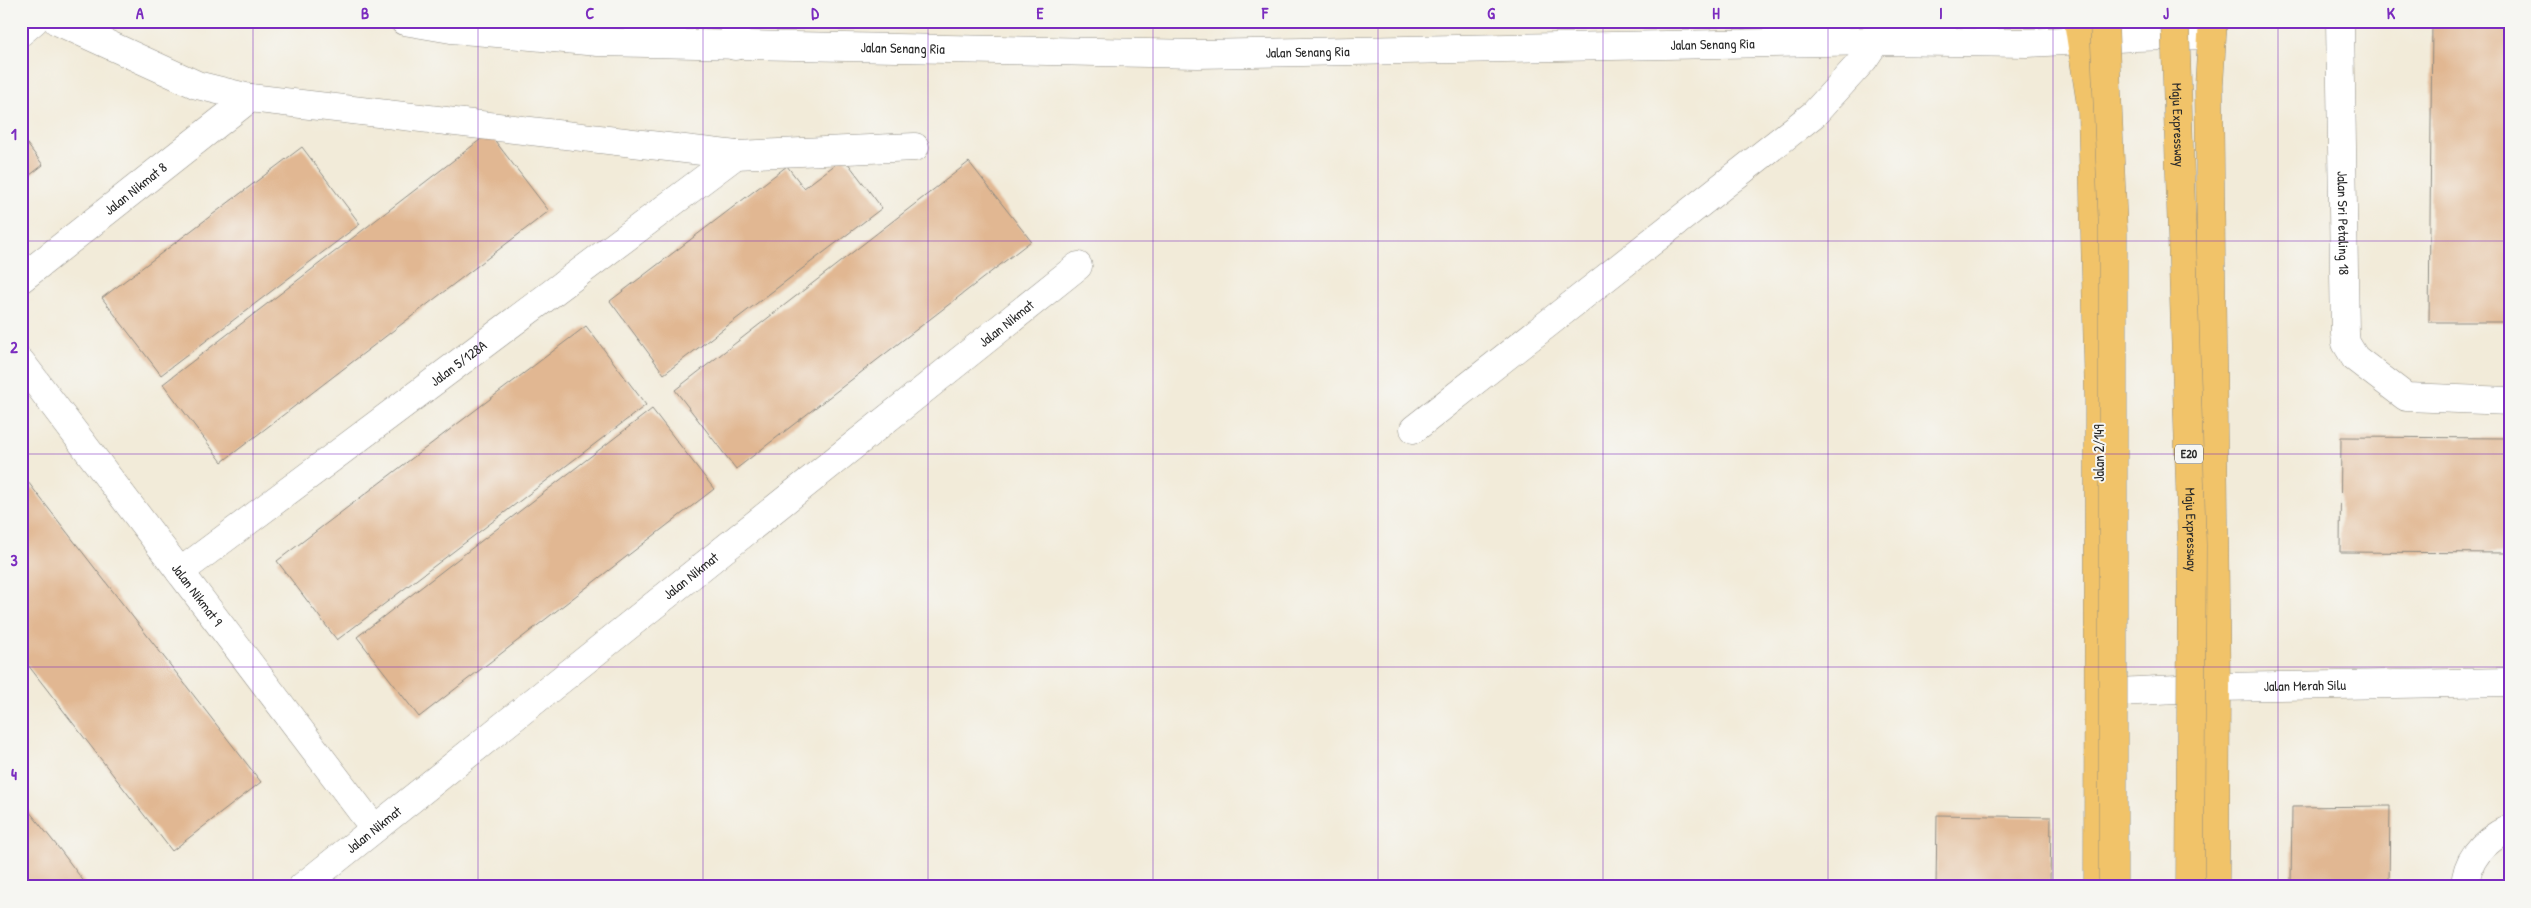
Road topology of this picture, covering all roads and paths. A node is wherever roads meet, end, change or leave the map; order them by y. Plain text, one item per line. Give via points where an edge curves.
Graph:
1 (34, 21) edge
2 (57, 21) edge
3 (404, 21) edge
4 (2104, 21) edge
5 (2175, 21) edge
6 (2340, 21) edge
7 (2212, 28) edge
8 (2080, 30) edge
9 (21, 32) edge
10 (735, 34) edge
11 (1876, 41) junction
12 (250, 98) junction
13 (915, 147) dead end
14 (736, 156) junction
15 (1078, 266) dead end
16 (21, 278) edge
17 (21, 362) edge
18 (2510, 401) edge
19 (1414, 429) dead end
20 (180, 572) junction
21 (2510, 682) edge
22 (2216, 687) junction
23 (2099, 692) junction
24 (374, 828) junction
25 (2500, 833) edge
26 (302, 887) edge
27 (2098, 887) edge
28 (2112, 887) edge
29 (2190, 887) edge
30 (2215, 887) edge
31 (2465, 887) edge

1 - 9 street
2 - 12 street via 197,85
3 - 10 street, Jalan Senang Ria via 451,29 598,42
4 - 28 main road, bridge via 2113,230
5 - 29 main road, Maju Expressway / E20, bridge via 2192,545
6 - 18 street, Jalan Sri Petaling 18 via 2346,343 2349,351 2361,364 2406,397
7 - 8 street, Jalan Senang Ria
7 - 22 main road
8 - 11 street, Jalan Senang Ria via 2028,43
8 - 23 main road, Jalan 2/149 via 2092,111 2099,400
10 - 11 street, Jalan Senang Ria via 1198,54
11 - 19 street via 1864,60 1814,114
12 - 14 street
12 - 16 street, Jalan Nikmat 8
13 - 14 street
14 - 20 street, Jalan 5/128A
15 - 24 street, Jalan Nikmat
17 - 20 street, Jalan Nikmat 9
20 - 24 street, Jalan Nikmat 9
21 - 22 street, Jalan Merah Silu
22 - 23 street, Jalan Merah Silu
22 - 30 main road
23 - 27 main road, Jalan 2/149
24 - 26 street, Jalan Nikmat
25 - 31 street via 2475,854 2465,877

